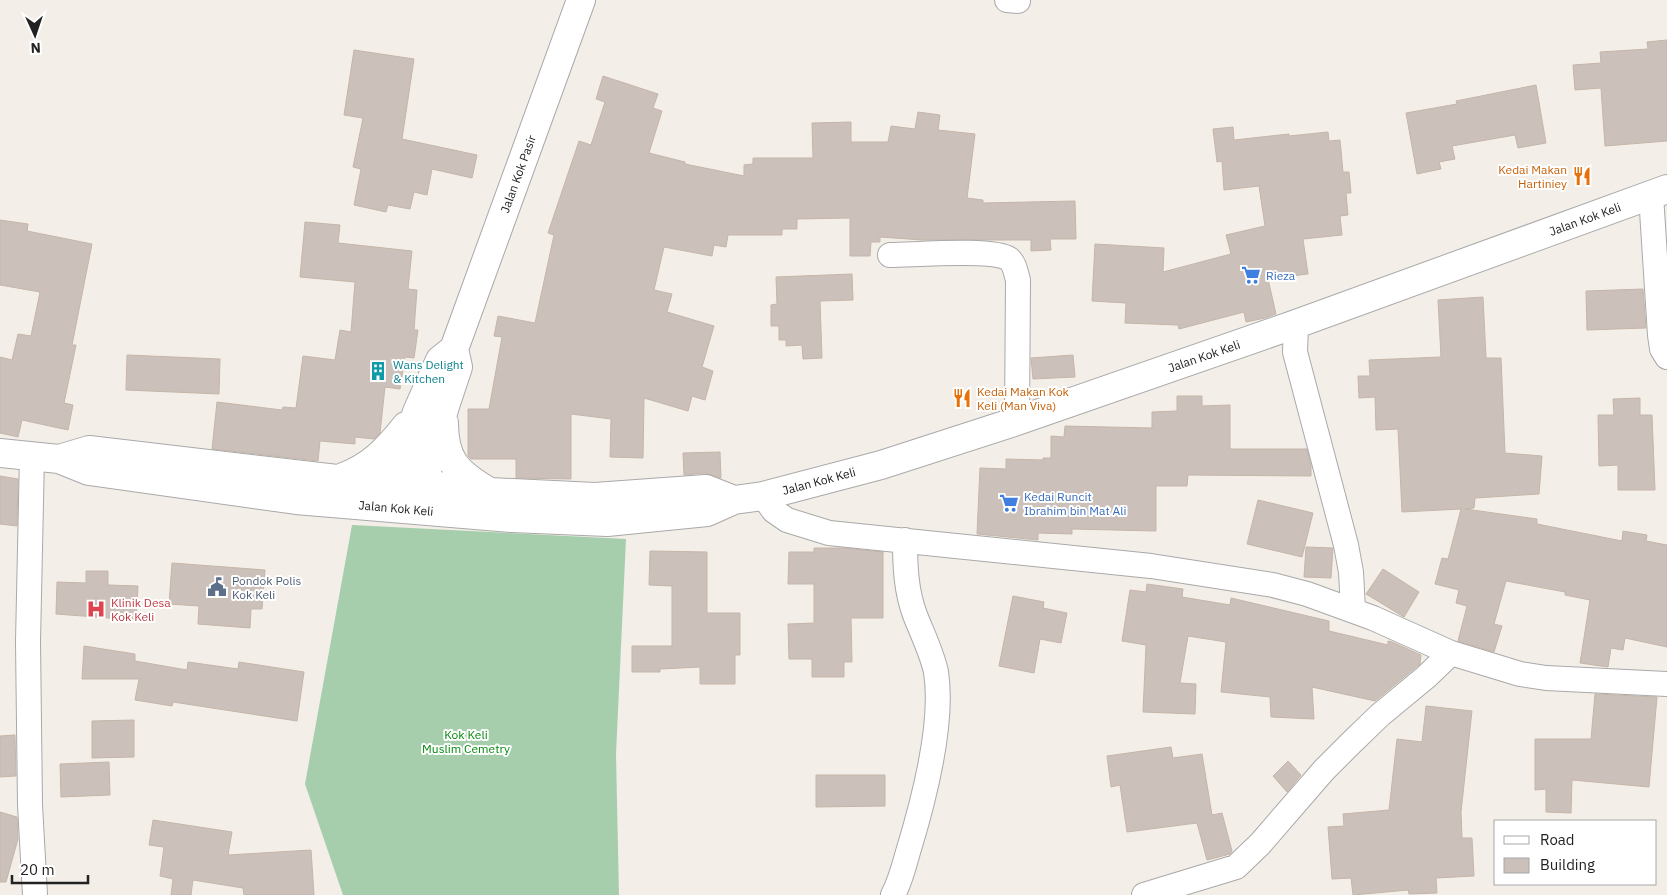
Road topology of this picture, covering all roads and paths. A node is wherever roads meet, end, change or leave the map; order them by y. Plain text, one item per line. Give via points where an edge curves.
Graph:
1 (581, 0) edge
2 (1659, 192) edge
3 (890, 256) dead end
4 (1296, 324) junction
5 (454, 349) junction
6 (1667, 358) edge
7 (445, 406) junction
8 (417, 412) junction
9 (1017, 421) junction
10 (0, 453) edge
11 (32, 455) junction
12 (59, 459) junction
13 (337, 479) junction
14 (408, 486) junction
15 (490, 492) junction
16 (763, 496) junction
17 (296, 500) junction
18 (734, 500) junction
19 (512, 518) junction
20 (905, 540) junction
21 (1353, 610) junction
22 (1451, 653) junction
23 (1667, 684) edge
24 (34, 895) edge
25 (893, 895) edge
26 (1144, 895) edge

1 - 5 street, Jalan Kok Pasir
2 - 4 street, Jalan Kok Keli
2 - 6 street via 1660,335
3 - 9 street via 980,253 1010,260 1018,280
4 - 9 street, Jalan Kok Keli
4 - 21 street via 1295,352 1346,545
5 - 7 street, Jalan Kok Pasir via 458,367
5 - 8 street, Jalan Kok Pasir via 440,360
7 - 14 street, Jalan Kok Pasir
7 - 15 street via 444,436 452,462 459,472
8 - 13 street via 382,455 358,471
8 - 14 street, Jalan Kok Pasir
9 - 16 street, Jalan Kok Keli via 881,465
10 - 11 street, Jalan Kok Keli
11 - 12 street, Jalan Kok Keli
11 - 24 street via 28,642
12 - 13 street, Jalan Kok Keli via 89,450
12 - 17 street, Jalan Kok Keli via 89,471
13 - 14 street, Jalan Kok Keli
14 - 15 street, Jalan Kok Keli
14 - 17 street via 397,495 323,492
14 - 19 street via 417,496 483,504
15 - 18 street, Jalan Kok Keli via 595,497 706,489
16 - 18 street, Jalan Kok Keli
16 - 20 street via 774,511 805,526 851,536
17 - 19 street, Jalan Kok Keli
18 - 19 street, Jalan Kok Keli via 707,512 607,522
20 - 21 street via 1197,572 1273,585
20 - 25 street via 908,586 936,672 938,706 922,805
21 - 22 street
22 - 23 street via 1512,672 1546,678
22 - 26 street via 1352,742 1236,867

